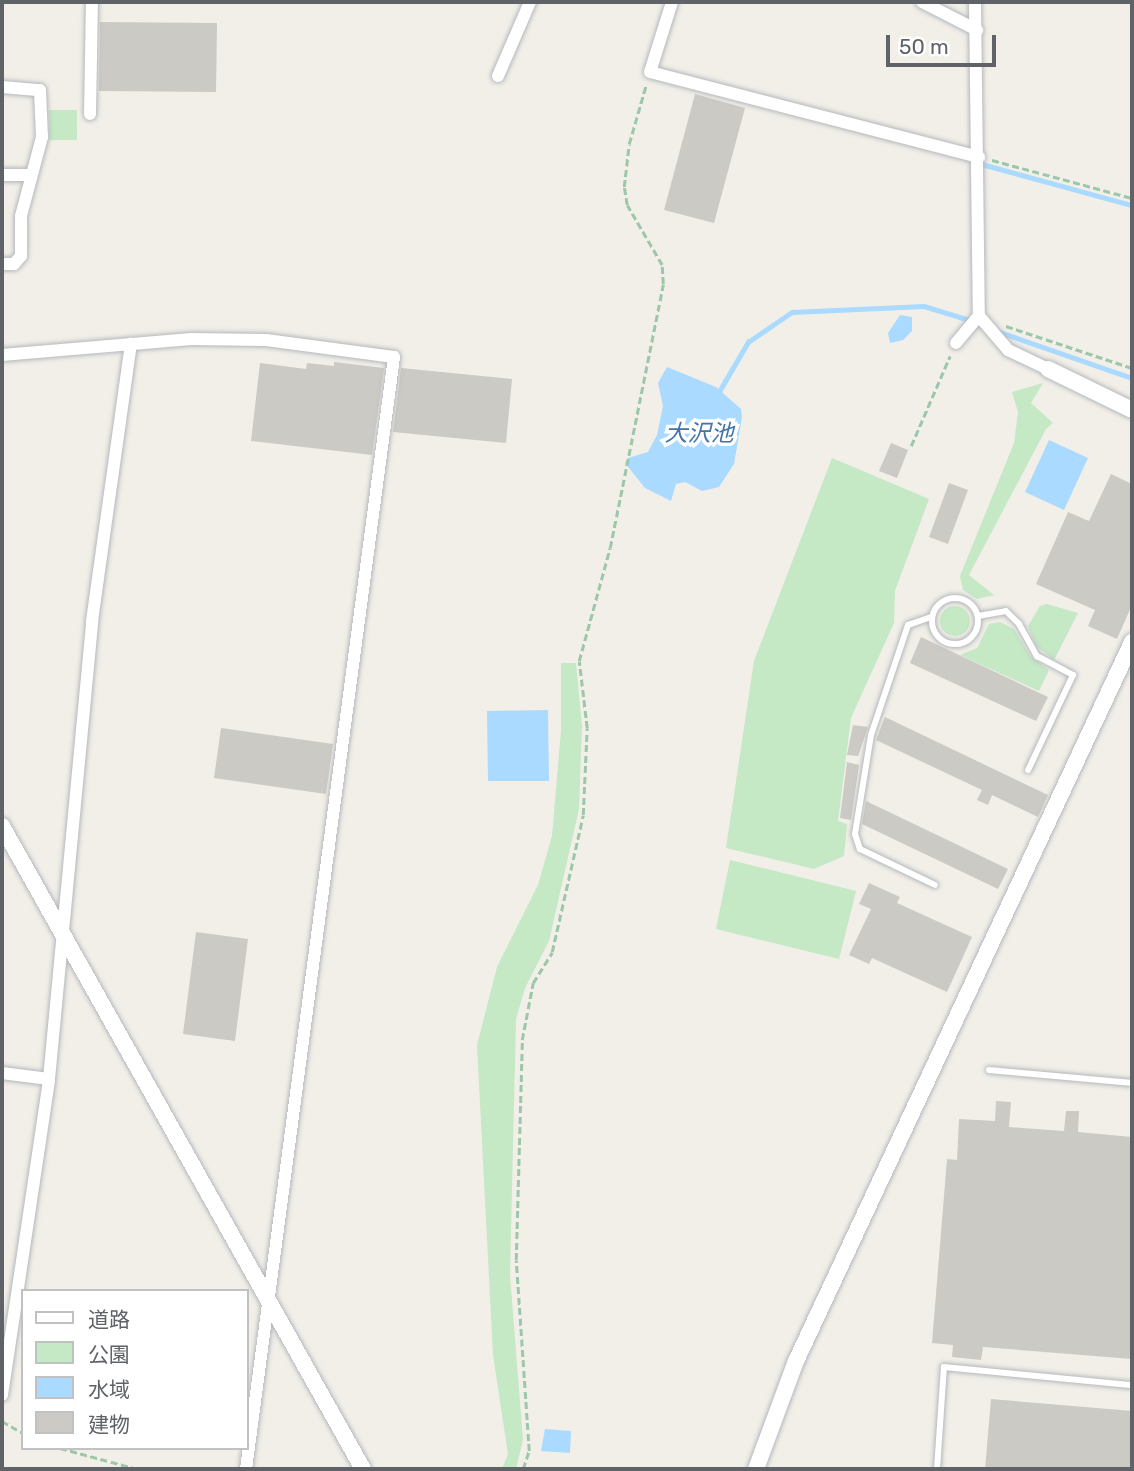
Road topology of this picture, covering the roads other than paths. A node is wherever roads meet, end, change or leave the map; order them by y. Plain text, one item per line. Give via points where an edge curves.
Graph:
1 (92, 2) edge
2 (530, 2) edge
3 (672, 2) edge
4 (922, 2) edge
5 (975, 2) edge
6 (977, 30) junction
7 (498, 76) dead end
8 (2, 86) edge
9 (90, 114) dead end
10 (979, 157) junction
11 (2, 175) edge
12 (31, 175) junction
13 (2, 264) edge
14 (979, 317) junction
15 (956, 343) road end
16 (131, 344) junction
17 (2, 355) edge
18 (1048, 369) joint
19 (1132, 410) edge
20 (978, 615) junction
21 (931, 617) junction
22 (1132, 642) edge
23 (1028, 770) dead end
24 (2, 826) edge
25 (935, 885) dead end
26 (65, 939) junction
27 (989, 1070) dead end
28 (2, 1073) edge
29 (48, 1079) junction
30 (1132, 1083) edge
31 (268, 1304) junction
32 (1132, 1385) edge
33 (2, 1395) edge
34 (246, 1469) edge
35 (363, 1469) edge
36 (756, 1469) edge
37 (937, 1469) edge

1 - 9 street
2 - 7 street
3 - 10 street via 650,72
4 - 6 street
5 - 6 street
6 - 10 street
8 - 12 street via 40,90 41,137
10 - 14 street
11 - 12 street
12 - 13 street via 21,216 20,256 14,264
14 - 15 street
14 - 18 street via 1008,350
16 - 17 street
16 - 26 street via 92,621
16 - 31 street via 266,340 394,357
18 - 19 street
20 - 21 lane via 970,602 951,597 938,604
20 - 21 lane via 974,635 956,644 939,638
20 - 23 lane via 1006,611 1020,624 1037,656 1073,675
21 - 25 lane via 908,625 871,735 855,834 860,849
22 - 36 street via 796,1361
24 - 26 street
26 - 29 street
26 - 31 street
27 - 30 lane
28 - 29 street
29 - 33 street
31 - 34 street
31 - 35 street
32 - 37 lane via 944,1367

